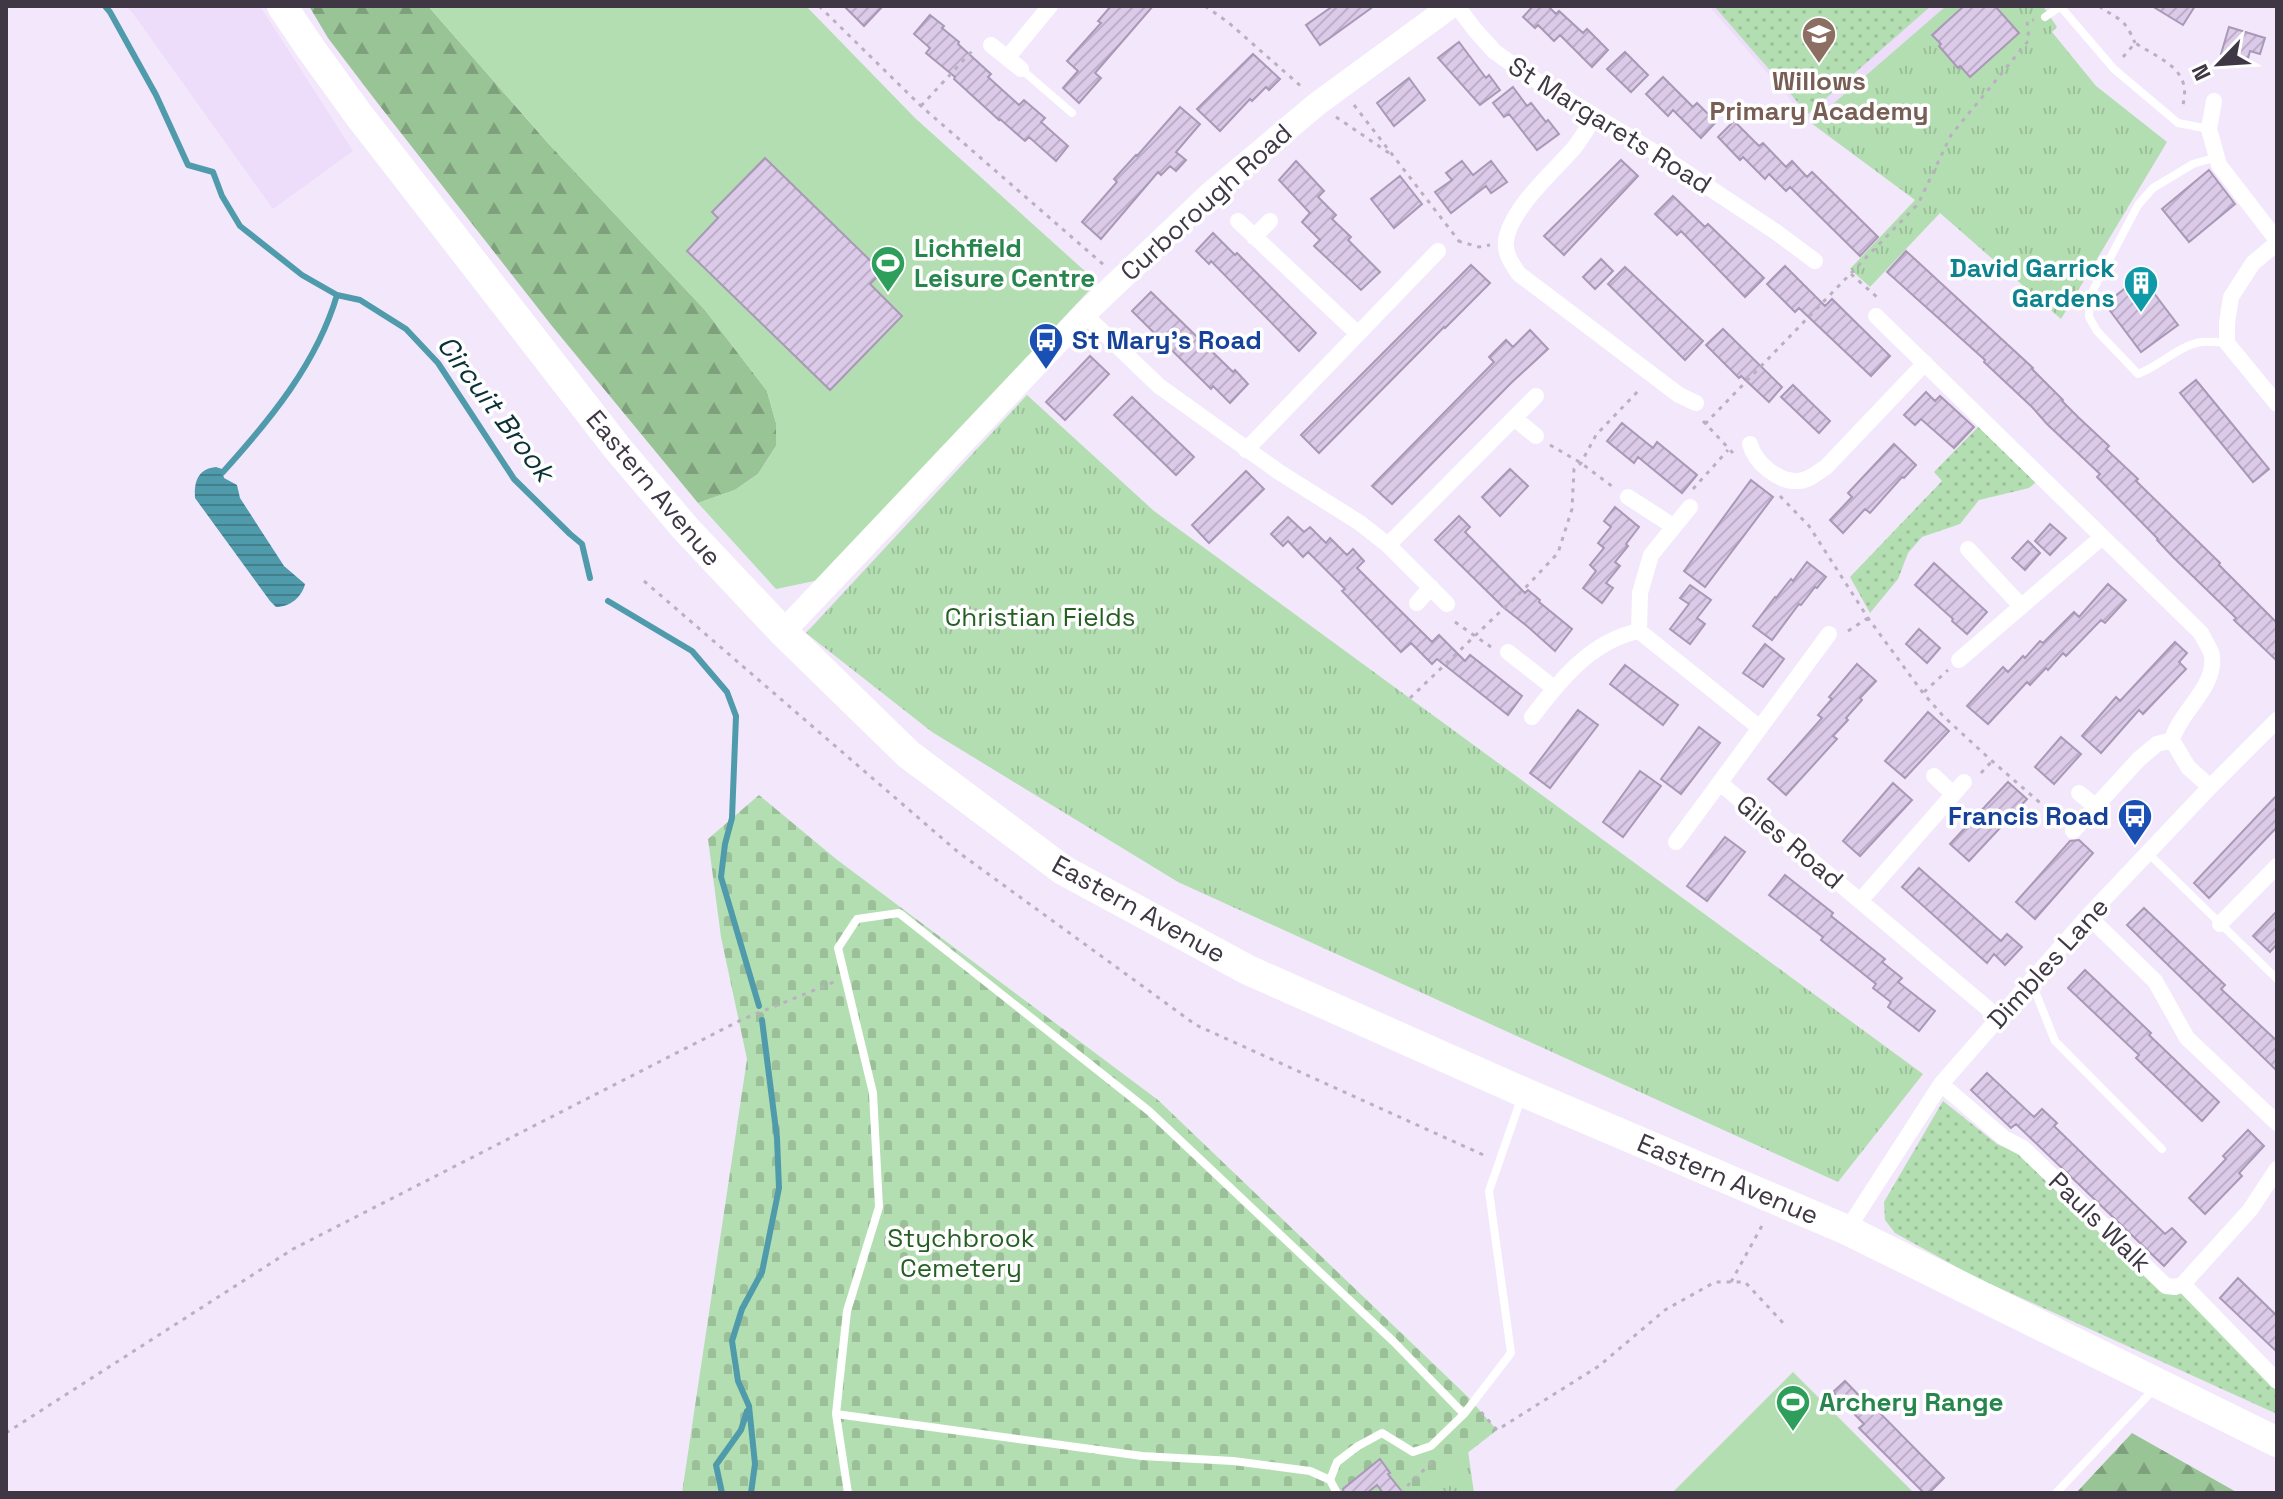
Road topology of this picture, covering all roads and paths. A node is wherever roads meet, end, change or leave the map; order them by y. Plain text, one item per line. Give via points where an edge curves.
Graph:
1 (282, 6) edge
2 (819, 6) edge
3 (1050, 6) edge
4 (1205, 6) edge
5 (1454, 6) edge
6 (2060, 6) edge
7 (2099, 6) edge
8 (2045, 17) joint
9 (2135, 43) junction
10 (991, 45) joint
11 (1014, 63) junction
12 (2114, 69) junction
13 (1340, 87) junction
14 (2214, 101) dead end
15 (1317, 104) junction
16 (921, 106) junction
17 (1072, 113) dead end
18 (1595, 116) junction
19 (2178, 123) junction
20 (2209, 129) junction
21 (1392, 155) junction
22 (2217, 157) junction
23 (1238, 221) dead end
24 (1270, 221) dead end
25 (1254, 237) junction
26 (1505, 242) junction
27 (2277, 242) edge
28 (1428, 255) dead end
29 (1815, 261) dead end
30 (1851, 274) junction
31 (1120, 279) junction
32 (1084, 314) junction
33 (1876, 316) joint
34 (1358, 334) junction
35 (2227, 343) junction
36 (1925, 363) junction
37 (1653, 375) junction
38 (1536, 396) dead end
39 (1696, 403) joint
40 (2277, 404) edge
41 (1514, 418) junction
42 (1705, 424) junction
43 (1536, 436) joint
44 (1750, 444) dead end
45 (1729, 449) junction
46 (1246, 450) junction
47 (1737, 457) dead end
48 (1581, 463) junction
49 (1778, 493) dead end
50 (1628, 497) joint
51 (1690, 507) joint
52 (1673, 526) junction
53 (2101, 538) junction
54 (1388, 545) junction
55 (1968, 549) dead end
56 (644, 581) dead end
57 (1431, 587) junction
58 (1417, 603) dead end
59 (1447, 604) joint
60 (2021, 606) junction
61 (1868, 618) junction
62 (1639, 631) junction
63 (783, 632) junction
64 (1829, 634) joint
65 (1474, 635) junction
66 (1802, 640) dead end
67 (1816, 651) junction
68 (1508, 652) joint
69 (1959, 660) joint
70 (1554, 688) junction
71 (1923, 693) junction
72 (1410, 698) dead end
73 (1532, 717) dead end
74 (2277, 720) edge
75 (1760, 728) junction
76 (2172, 740) junction
77 (1934, 776) dead end
78 (1720, 783) junction
79 (2210, 787) junction
80 (2079, 793) dead end
81 (2095, 806) junction
82 (2073, 831) joint
83 (1676, 842) dead end
84 (2148, 853) junction
85 (2277, 866) edge
86 (1860, 901) junction
87 (2088, 916) junction
88 (2220, 924) junction
89 (845, 977) junction
90 (2277, 979) edge
91 (2031, 981) junction
92 (1999, 1018) junction
93 (1941, 1084) junction
94 (1523, 1092) junction
95 (2277, 1123) edge
96 (2162, 1149) dead end
97 (1492, 1159) dead end
98 (2277, 1169) edge
99 (1776, 1200) junction
100 (1847, 1230) junction
101 (1731, 1282) junction
102 (2183, 1284) junction
103 (1785, 1325) dead end
104 (1490, 1381) junction
105 (2277, 1381) edge
106 (2159, 1383) junction
107 (836, 1414) junction
108 (1464, 1414) junction
109 (6, 1433) edge
110 (2277, 1442) edge
111 (1440, 1453) dead end
112 (1330, 1480) junction
113 (848, 1493) edge
114 (1337, 1493) edge
115 (1400, 1493) edge
116 (2056, 1493) edge

1 - 63 highway, Eastern Avenue via 358,114 618,449
2 - 16 path
3 - 11 street
4 - 15 path
5 - 13 street, Curborough Road
5 - 18 street, St Margarets Road via 1495,52
6 - 8 lane
6 - 12 lane
7 - 9 path via 2122,19
8 - 30 path via 2027,21 2029,40 1951,135 1918,204
9 - 12 path
9 - 19 path via 2178,70 2186,96
10 - 11 street
10 - 16 path via 975,49
11 - 17 lane
12 - 19 lane
13 - 15 street, Curborough Road
13 - 21 path
14 - 20 street
15 - 21 path
15 - 31 street, Curborough Road
16 - 31 path
18 - 26 street via 1529,196
18 - 29 street, St Margarets Road via 1666,159 1772,238
19 - 20 lane
20 - 22 street
21 - 26 path via 1459,241 1479,247
22 - 27 street
22 - 35 lane via 2193,164 2153,188 2138,205 2090,296 2089,317 2138,374 2200,342
23 - 25 street
24 - 25 street
25 - 34 street
26 - 37 street via 1519,274
27 - 35 street via 2253,263 2231,297
28 - 34 street
30 - 33 path via 1887,306
30 - 42 path
31 - 32 street, Curborough Road
32 - 46 street via 1159,386
32 - 63 street, Curborough Road
33 - 36 street
34 - 46 street
35 - 40 street
36 - 44 street via 1809,479 1783,478 1771,471 1753,455
36 - 53 street
37 - 39 street
37 - 48 path via 1596,435
38 - 41 street
39 - 42 path
41 - 43 street
41 - 54 street
42 - 45 path
43 - 48 path
45 - 47 path
45 - 51 path via 1688,495
46 - 54 street
48 - 50 path
48 - 65 path via 1574,469 1572,509 1558,553
49 - 61 path via 1809,526
50 - 52 street
51 - 52 street
52 - 62 street via 1651,555 1640,593
53 - 60 street
53 - 76 street via 2201,633 2212,656 2208,680
54 - 57 street
55 - 60 street
56 - 97 path via 958,852 1196,1025
57 - 58 street
57 - 59 street
59 - 65 path via 1448,617
60 - 69 street
61 - 64 path via 1842,634
61 - 71 path
62 - 70 street via 1600,647
62 - 75 street
63 - 94 highway, Eastern Avenue via 908,754 1063,870 1248,970
64 - 67 street, Giles Road
65 - 68 path via 1501,654
65 - 72 path
66 - 67 street
67 - 75 street, Giles Road
68 - 70 street
69 - 71 path
70 - 73 street
71 - 82 path
74 - 79 street, Dimbles Lane
75 - 78 street, Giles Road
76 - 79 street via 2188,767
76 - 81 street via 2157,744
77 - 86 street, Giles Road via 1958,788
78 - 83 street, Giles Road
78 - 86 street, Giles Road
79 - 84 street, Dimbles Lane
80 - 81 street
81 - 82 street
84 - 87 street, Dimbles Lane
84 - 88 lane
85 - 88 street
86 - 92 street, Giles Road
87 - 91 street, Dimbles Lane
87 - 95 street via 2155,981 2187,1038
88 - 90 lane
89 - 107 lane via 873,1093 879,1207 847,1311
89 - 108 lane via 838,948 857,919 899,913 1149,1111
89 - 109 path via 741,1020 293,1249
91 - 92 street, Dimbles Lane
91 - 96 lane via 2055,1041
92 - 93 street, Dimbles Lane
93 - 100 street, Dimbles Lane
93 - 102 street, Pauls Walk via 2023,1148 2166,1286
94 - 99 highway, Eastern Avenue
94 - 104 lane via 1489,1191 1511,1353
98 - 102 street, Pauls Walk via 2250,1210
99 - 100 highway, Eastern Avenue
99 - 101 path
100 - 106 highway, Eastern Avenue
101 - 103 path via 1745,1282
101 - 104 path via 1715,1282 1665,1310 1599,1366 1497,1430 1481,1412
102 - 105 street
104 - 108 lane
106 - 110 highway, Eastern Avenue
106 - 116 lane
107 - 112 lane via 1142,1456 1310,1471
107 - 113 lane
108 - 112 lane via 1431,1446 1413,1452 1382,1433 1337,1462
111 - 115 path
112 - 114 lane

